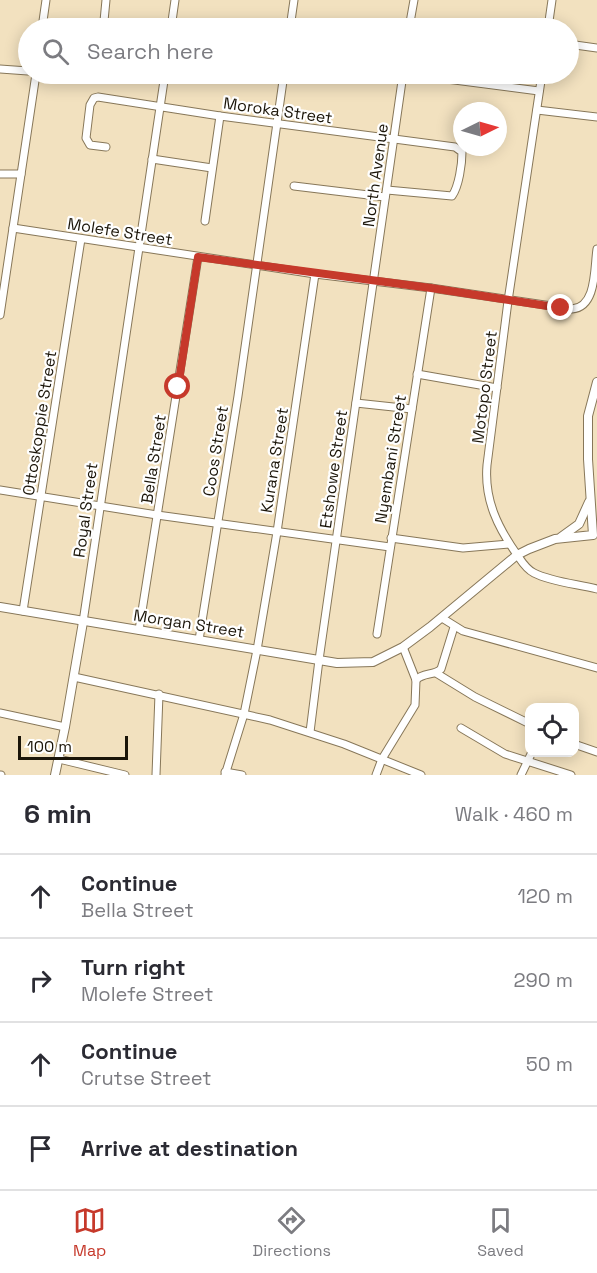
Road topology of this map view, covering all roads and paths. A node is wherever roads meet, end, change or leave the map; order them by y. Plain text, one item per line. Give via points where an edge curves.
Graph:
1 (46, 0) edge
2 (106, 0) edge
3 (175, 0) edge
4 (294, 0) edge
5 (405, 0) edge
6 (552, 0) edge
7 (413, 1) edge
8 (43, 18) edge
9 (104, 18) edge
10 (172, 18) edge
11 (291, 18) edge
12 (411, 18) edge
13 (549, 18) edge
14 (579, 46) edge
15 (597, 48) edge
16 (0, 69) edge
17 (18, 70) edge
18 (34, 84) edge
19 (163, 84) edge
20 (282, 84) edge
21 (401, 84) edge
22 (485, 84) edge
23 (540, 84) edge
24 (539, 92) junction
25 (159, 106) junction
26 (537, 110) junction
27 (220, 116) junction
28 (597, 117) edge
29 (276, 123) junction
30 (393, 140) junction
31 (106, 147) dead end
32 (152, 159) junction
33 (212, 168) junction
34 (0, 174) edge
35 (21, 174) junction
36 (294, 186) dead end
37 (386, 194) junction
38 (204, 221) dead end
39 (13, 228) junction
40 (81, 239) junction
41 (138, 248) junction
42 (597, 249) edge
43 (198, 257) junction
44 (256, 265) junction
45 (315, 274) junction
46 (372, 281) junction
47 (431, 288) junction
48 (508, 301) junction
49 (0, 313) edge
50 (417, 374) junction
51 (597, 382) edge
52 (497, 388) junction
53 (356, 403) junction
54 (412, 409) junction
55 (0, 490) edge
56 (40, 497) junction
57 (590, 498) junction
58 (101, 506) junction
59 (597, 513) edge
60 (157, 515) junction
61 (217, 523) junction
62 (277, 532) junction
63 (595, 535) edge
64 (391, 538) junction
65 (558, 539) junction
66 (337, 541) junction
67 (508, 544) junction
68 (390, 547) junction
69 (517, 555) junction
70 (597, 589) edge
71 (0, 606) edge
72 (23, 611) junction
73 (442, 618) junction
74 (83, 622) junction
75 (454, 627) junction
76 (139, 630) junction
77 (376, 634) dead end
78 (199, 640) junction
79 (403, 647) junction
80 (256, 650) junction
81 (319, 660) junction
82 (597, 668) edge
83 (436, 673) junction
84 (74, 677) junction
85 (416, 680) junction
86 (159, 694) junction
87 (0, 712) edge
88 (244, 714) junction
89 (525, 722) edge
90 (65, 727) junction
91 (461, 728) dead end
92 (310, 732) junction
93 (579, 746) edge
94 (597, 752) edge
95 (530, 757) edge
96 (59, 759) junction
97 (382, 759) junction
98 (528, 762) junction
99 (225, 773) edge
100 (55, 775) edge
101 (126, 775) edge
102 (156, 775) edge
103 (242, 775) edge
104 (376, 775) edge
105 (421, 775) edge
106 (521, 775) edge
107 (571, 775) edge

1 - 8 street
2 - 9 street
3 - 10 street
4 - 11 street
5 - 7 street
6 - 13 street
7 - 12 street
14 - 15 street
16 - 17 street
18 - 35 street
19 - 25 street, Royal Street
20 - 29 street, Coos Street
21 - 30 street, North Avenue
22 - 24 street
23 - 24 street, Motopo Street
24 - 26 street, Motopo Street
25 - 27 street, Moroka Street
25 - 31 street, Moroka Street via 94,98 86,138 90,144
25 - 32 street, Royal Street
26 - 28 street
26 - 48 street, Motopo Street
27 - 29 street, Moroka Street
27 - 33 street
29 - 30 street, Moroka Street
29 - 44 street, Coos Street
30 - 37 street, North Avenue
30 - 37 street, Moroka Street via 455,147 462,155 452,196
32 - 33 street
32 - 41 street, Royal Street
33 - 38 street
34 - 35 street
35 - 39 street
36 - 37 street
37 - 46 street, North Avenue
39 - 40 street, Molefe Street
39 - 49 street
40 - 41 street, Molefe Street
40 - 56 street, Ottoskoppie Street
41 - 43 street, Molefe Street
41 - 58 street, Royal Street
42 - 48 street, Molefe Street via 591,294 581,307
43 - 44 street, Molefe Street
43 - 60 street, Bella Street
44 - 45 street, Molefe Street
44 - 61 street, Coos Street
45 - 46 street, Molefe Street
45 - 62 street, Kurana Street
46 - 47 street, Molefe Street
46 - 53 street, Etshowe Street
47 - 48 street, Molefe Street
47 - 50 street, Nyembani Street
48 - 52 street, Motopo Street
50 - 52 street
50 - 54 street, Nyembani Street
51 - 57 street via 588,416
52 - 67 street, Motopo Street via 487,486 495,518
53 - 54 street
53 - 66 street, Etshowe Street
54 - 64 street, Nyembani Street
55 - 56 street
56 - 58 street
56 - 72 street, Ottoskoppie Street
57 - 59 street
57 - 63 street
57 - 65 street via 579,524
58 - 60 street
58 - 74 street, Royal Street
60 - 61 street
60 - 76 street, Bella Street
61 - 62 street
61 - 78 street, Coos Street
62 - 66 street
62 - 80 street, Kurana Street
63 - 65 street
64 - 67 street via 463,549
64 - 68 street, Nyembani Street
65 - 69 street
66 - 68 street
66 - 81 street, Etshowe Street
67 - 69 street, Motopo Street
68 - 77 street, Nyembani Street
69 - 70 street, Motopo Street via 534,573
69 - 73 street
71 - 72 street, Morgan Street
72 - 74 street, Morgan Street
73 - 75 street
73 - 79 street
74 - 76 street, Morgan Street
74 - 84 street, Royal Street
75 - 82 street
75 - 83 street via 444,662
76 - 78 street, Morgan Street
78 - 80 street, Morgan Street
79 - 81 street, Morgan Street via 373,662 345,664
79 - 85 street
80 - 81 street, Morgan Street
80 - 88 street, Kurana Street
81 - 92 street, Etshowe Street
83 - 85 street via 421,675
83 - 89 street
84 - 86 street
84 - 90 street, Royal Street
85 - 97 street via 414,707
86 - 88 street
86 - 102 street
87 - 90 street
88 - 92 street
88 - 99 street, Kurana Street
90 - 96 street, Royal Street
91 - 98 street via 505,754
92 - 97 street
93 - 94 street
95 - 98 street
96 - 100 street, Royal Street
96 - 101 street
97 - 104 street
97 - 105 street
98 - 106 street
98 - 107 street
99 - 103 street

